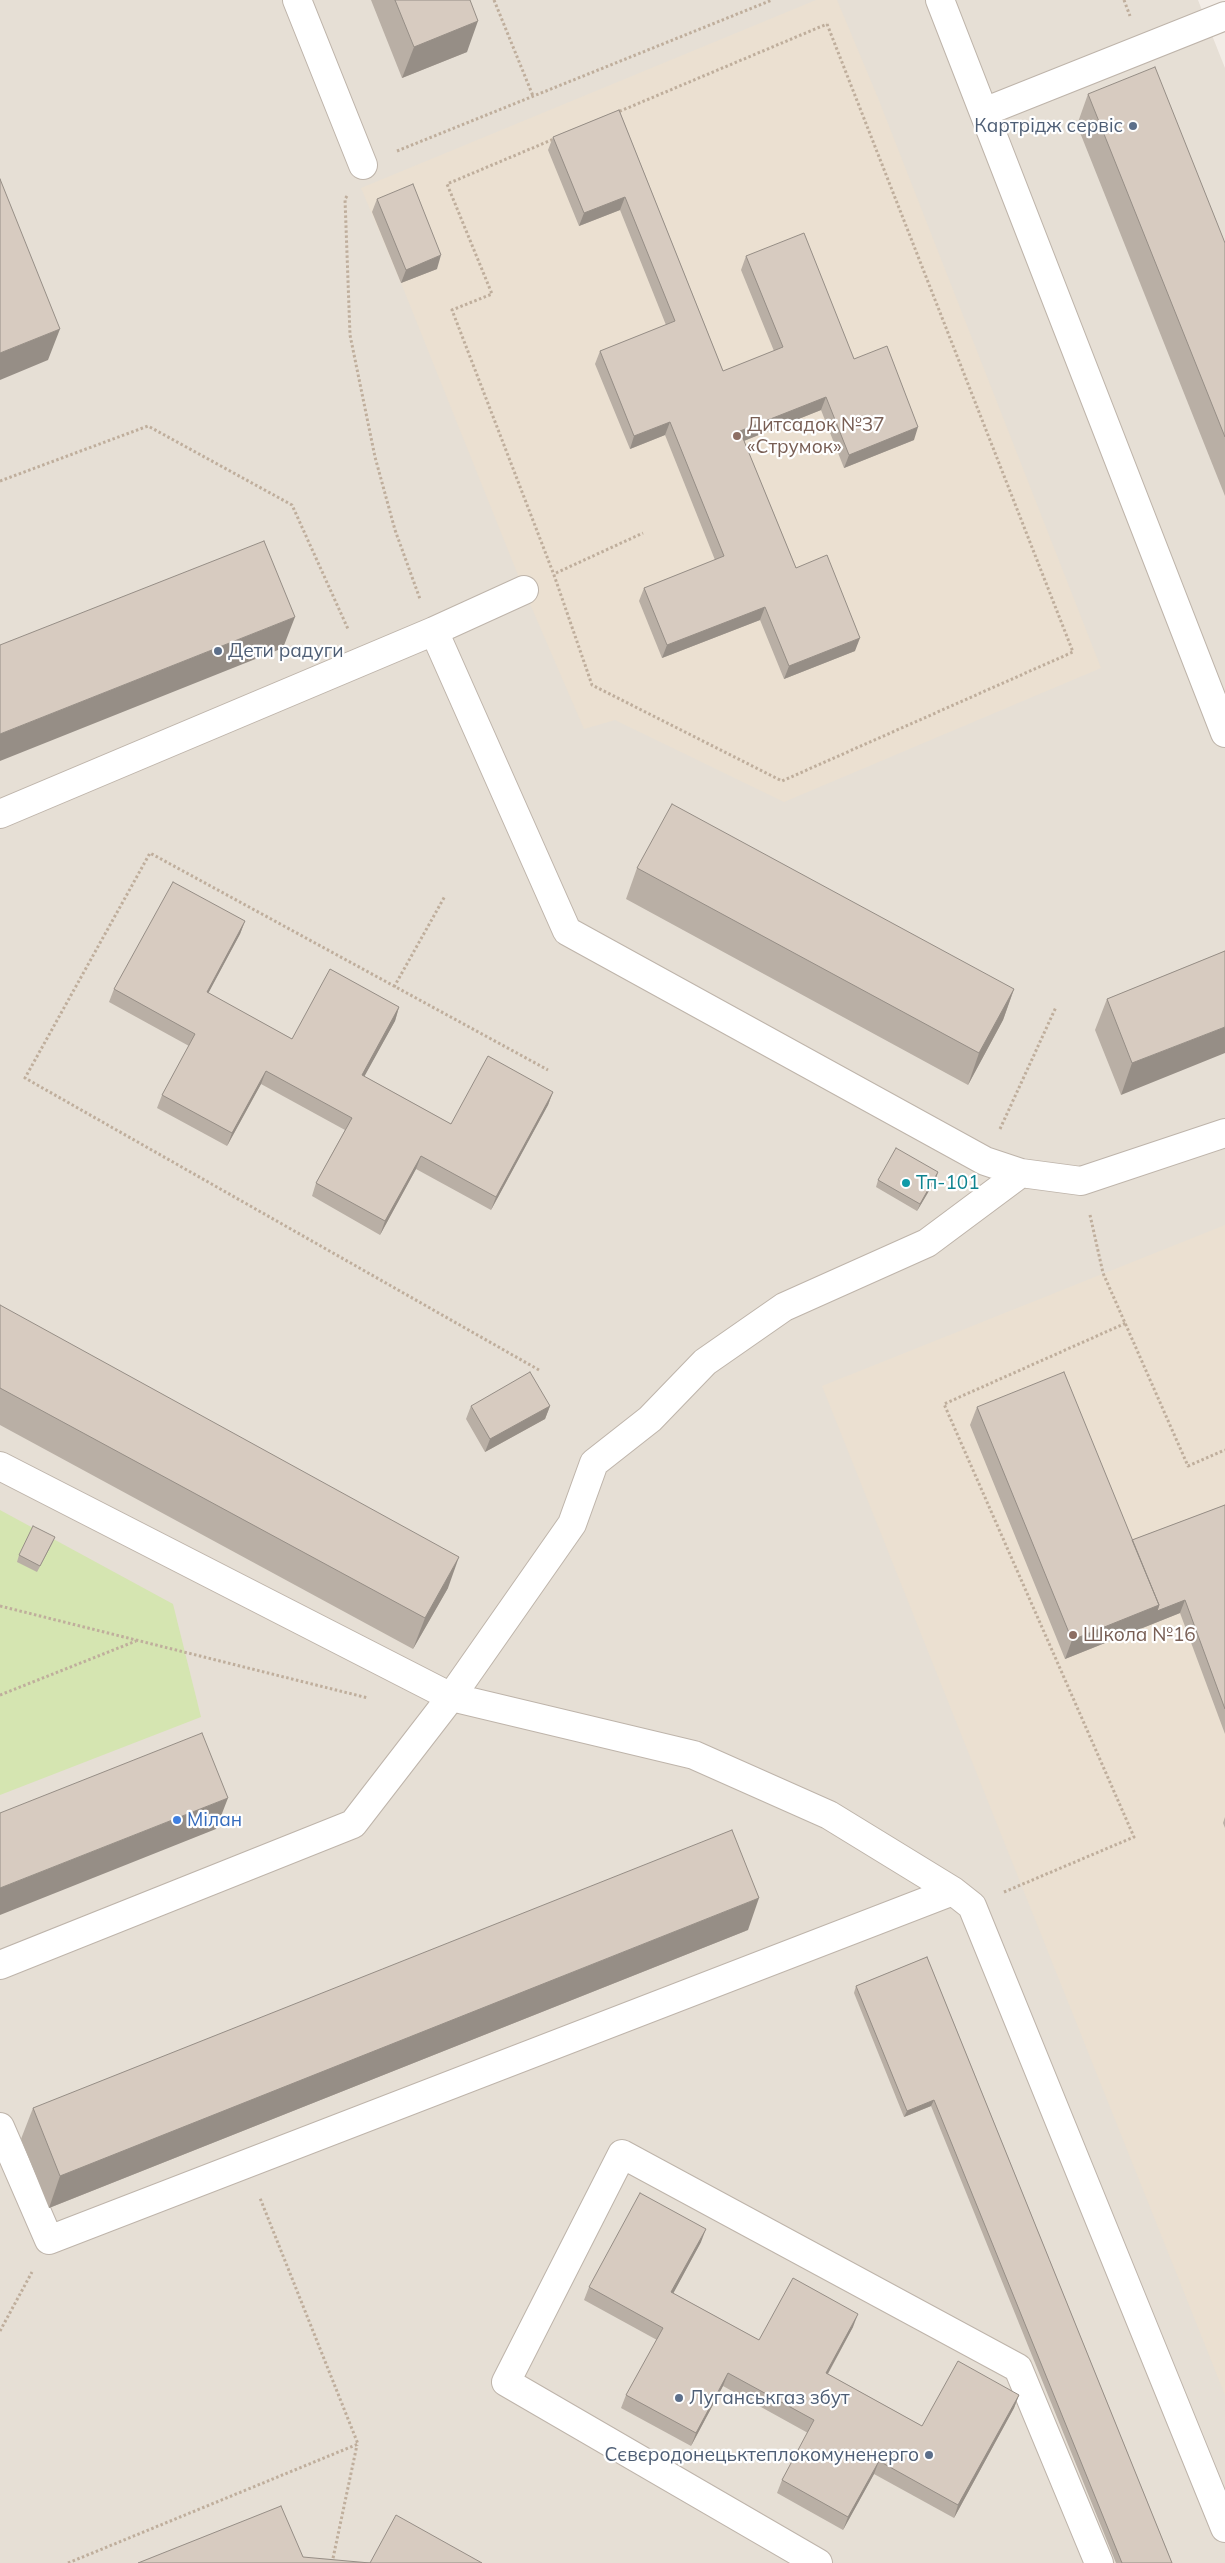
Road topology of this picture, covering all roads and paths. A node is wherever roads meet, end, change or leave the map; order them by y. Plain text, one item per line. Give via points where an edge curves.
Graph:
1 (297, 0) edge
2 (494, 0) edge
3 (772, 0) edge
4 (940, 0) edge
5 (1124, 0) edge
6 (1225, 16) edge
7 (1144, 48) junction
8 (533, 96) junction
9 (984, 112) junction
10 (363, 165) junction
11 (0, 480) edge
12 (644, 533) dead end
13 (554, 575) junction
14 (524, 590) joint
15 (434, 631) junction
16 (363, 662) junction
17 (1225, 733) edge
18 (0, 814) edge
19 (445, 896) dead end
20 (394, 986) junction
21 (1056, 1007) dead end
22 (548, 1070) dead end
23 (1225, 1133) edge
24 (984, 1161) junction
25 (1021, 1173) junction
26 (1082, 1181) junction
27 (1126, 1323) junction
28 (538, 1370) dead end
29 (1225, 1450) edge
30 (0, 1466) edge
31 (0, 1606) edge
32 (137, 1640) junction
33 (0, 1695) edge
34 (451, 1697) junction
35 (370, 1698) dead end
36 (962, 1898) junction
37 (0, 1965) edge
38 (0, 2127) edge
39 (246, 2163) junction
40 (49, 2240) junction
41 (0, 2332) edge
42 (358, 2444) junction
43 (1225, 2528) edge
44 (68, 2563) edge
45 (332, 2563) edge
46 (818, 2563) edge
47 (1099, 2563) edge

1 - 10 lane
2 - 8 path
3 - 8 path
4 - 9 lane
5 - 7 path
6 - 7 lane
7 - 9 lane
8 - 10 path
9 - 17 lane
10 - 15 path via 345,199 350,335 375,457 395,530
11 - 16 path via 148,426 292,505
12 - 13 path via 558,570
13 - 13 path via 592,686 782,781 1073,652 827,24 447,184 492,294 452,310
13 - 14 path
14 - 15 lane
15 - 16 lane
15 - 24 lane via 567,931
16 - 18 lane
19 - 20 path
20 - 22 path
20 - 28 path via 150,853 26,1078
21 - 24 path
23 - 26 lane
24 - 25 lane
25 - 26 lane
25 - 34 lane via 926,1243 776,1312 705,1362 650,1420 594,1463 572,1524
26 - 27 path via 1103,1273
27 - 29 path via 1188,1466
27 - 36 path via 944,1404 1134,1836
30 - 34 lane
31 - 32 path
32 - 33 path
32 - 35 path
34 - 36 lane via 694,1755 829,1815
34 - 37 lane via 353,1824
36 - 39 lane
36 - 43 lane
38 - 40 lane
39 - 40 lane
39 - 42 path
40 - 41 path
42 - 44 path
42 - 45 path
46 - 47 lane via 506,2382 622,2154 1018,2368

